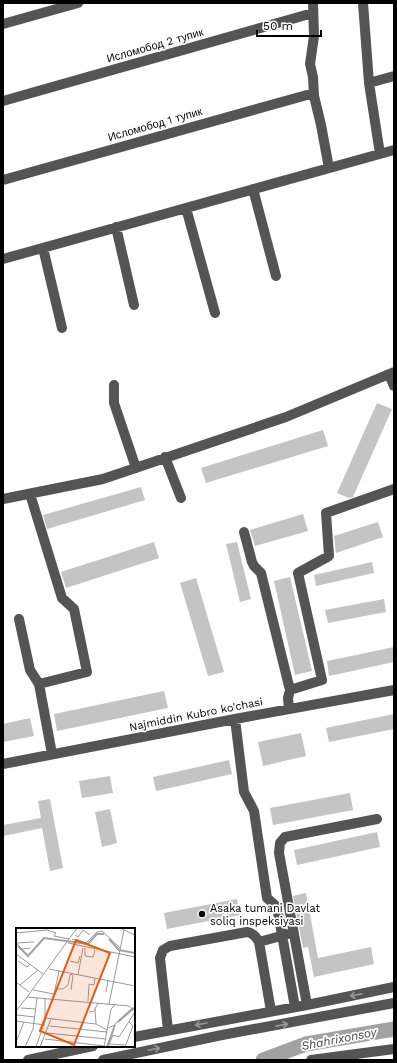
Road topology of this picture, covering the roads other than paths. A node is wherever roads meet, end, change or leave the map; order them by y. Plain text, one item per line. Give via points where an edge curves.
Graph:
1 (78, 3) edge
2 (363, 3) edge
3 (313, 8) edge
4 (3, 24) edge
5 (394, 76) edge
6 (369, 83) junction
7 (314, 92) junction
8 (3, 101) edge
9 (394, 150) edge
10 (380, 154) junction
11 (330, 168) junction
12 (3, 180) edge
13 (253, 189) junction
14 (186, 208) junction
15 (116, 228) junction
16 (43, 248) junction
17 (3, 259) edge
18 (276, 276) dead end
19 (134, 305) dead end
20 (215, 313) dead end
21 (62, 328) dead end
22 (392, 373) edge
23 (114, 385) dead end
24 (394, 386) edge
25 (165, 457) junction
26 (136, 468) junction
27 (394, 489) edge
28 (30, 494) junction
29 (181, 498) dead end
30 (3, 500) edge
31 (244, 532) dead end
32 (19, 619) dead end
33 (39, 684) junction
34 (290, 690) junction
35 (394, 690) edge
36 (288, 709) junction
37 (235, 718) junction
38 (52, 754) junction
39 (3, 764) edge
40 (377, 819) dead end
41 (294, 933) junction
42 (282, 936) junction
43 (259, 942) junction
44 (394, 987) edge
45 (394, 1003) edge
46 (307, 1005) junction
47 (295, 1007) junction
48 (271, 1011) junction
49 (220, 1021) junction
50 (168, 1030) junction
51 (222, 1035) junction
52 (135, 1037) edge
53 (88, 1047) edge
54 (394, 1049) edge
55 (28, 1060) edge
56 (102, 1060) edge
57 (311, 1060) edge

1 - 4 street
2 - 6 street
3 - 7 street via 314,36 310,64
3 - 8 street, Исломобод 2 тупик
5 - 6 street
6 - 10 street
7 - 11 street
7 - 12 street, Исломобод 1 тупик
9 - 10 street
10 - 11 street
11 - 13 street
13 - 14 street
13 - 18 street
14 - 15 street
14 - 20 street
15 - 16 street
15 - 19 street
16 - 17 street
16 - 21 street
22 - 24 street
22 - 25 street via 286,417
23 - 26 street via 114,403
25 - 26 street
25 - 29 street
26 - 28 street via 103,479
27 - 34 street via 326,513 329,556 298,573 322,680
28 - 30 street
28 - 33 street via 62,598 74,609 87,672
31 - 34 street via 252,562 261,573
32 - 33 street via 30,670
33 - 38 street
34 - 36 street
35 - 36 street, Najmiddin Kubro ko'chasi
36 - 37 street, Najmiddin Kubro ko'chasi
37 - 38 street, Najmiddin Kubro ko'chasi
37 - 42 street via 244,792 254,811 267,898 276,907
38 - 39 street, Najmiddin Kubro ko'chasi
40 - 41 street via 285,837 280,844 279,853
41 - 42 street
41 - 46 street
42 - 43 street
42 - 47 street
43 - 48 street
43 - 50 street via 256,936 247,932 170,946 163,950 160,958
44 -> 46 street
51 -> 45 street
46 - 47 street
47 - 48 street
48 - 49 street
49 -> 50 street
49 - 51 street
50 - 52 street
56 -> 51 street
53 - 55 street
54 - 57 street

